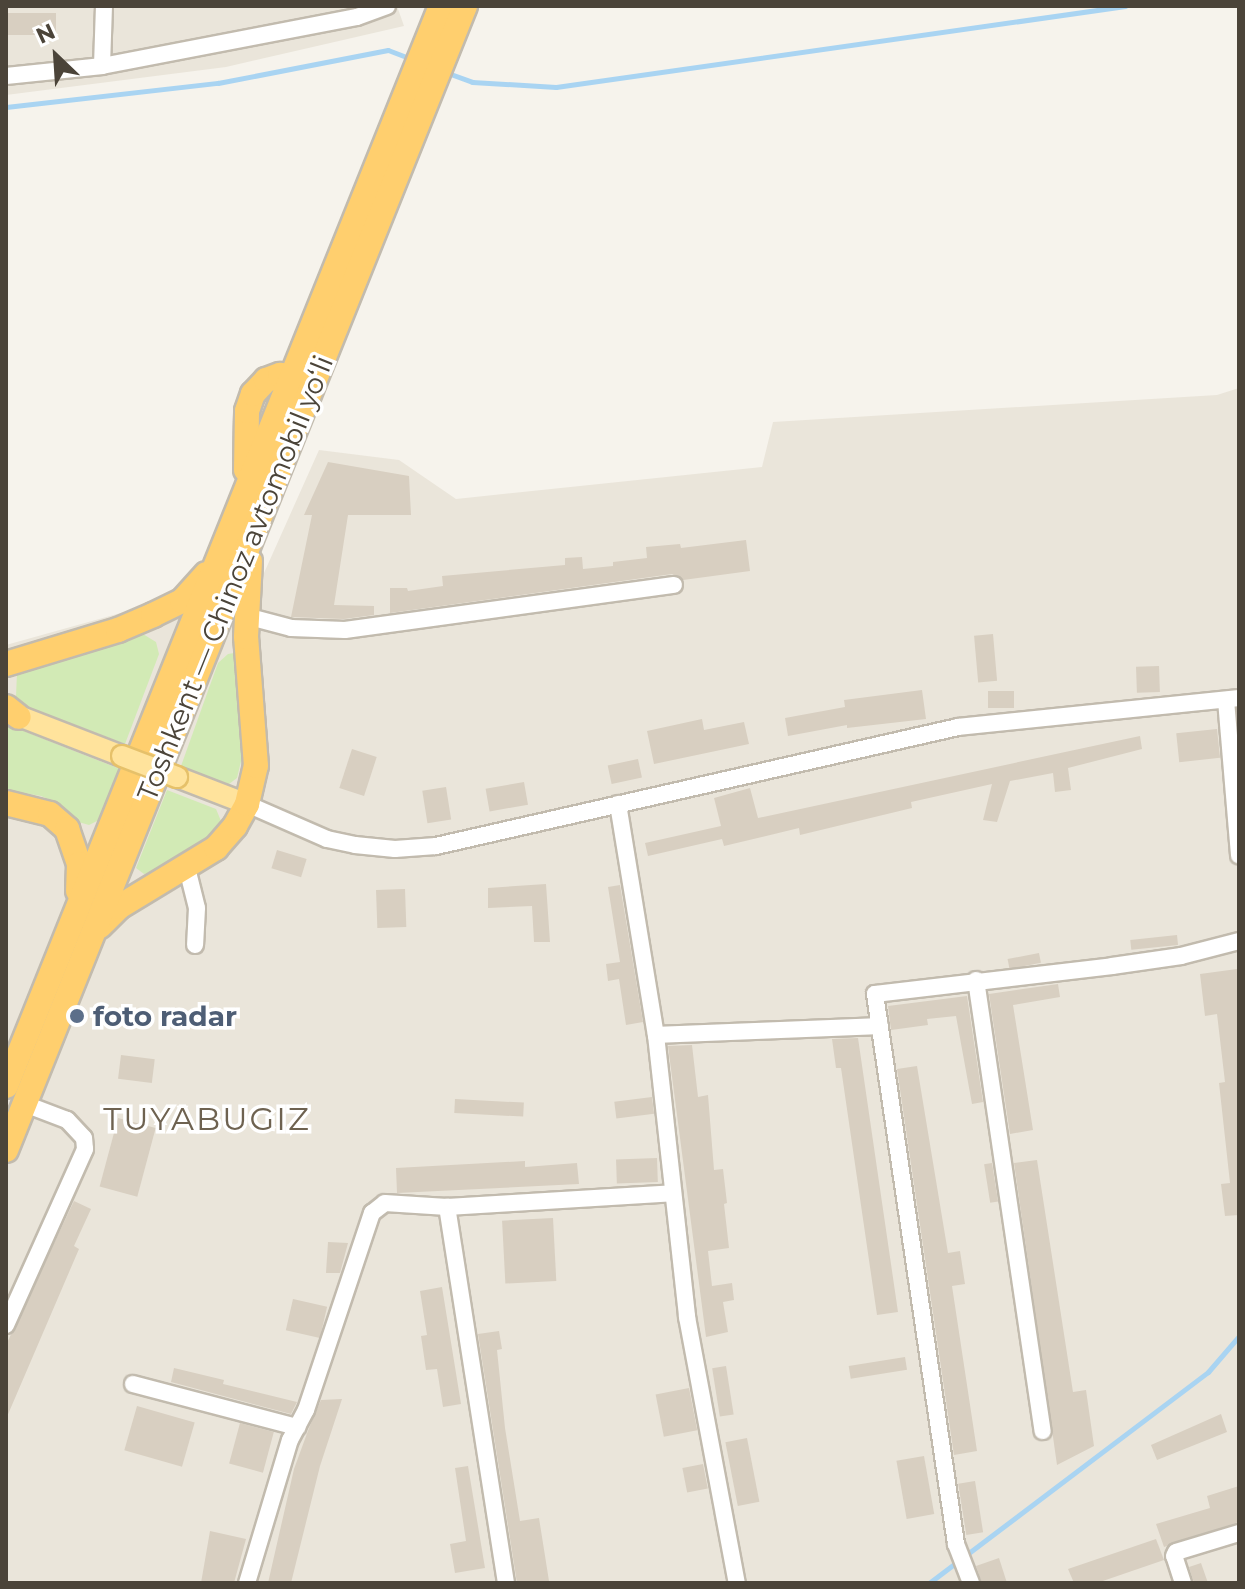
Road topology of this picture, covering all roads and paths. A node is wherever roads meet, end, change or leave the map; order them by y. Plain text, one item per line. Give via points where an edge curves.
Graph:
1 (104, 6) edge
2 (387, 6) edge
3 (451, 12) edge
4 (102, 66) junction
5 (6, 76) edge
6 (418, 92) junction
7 (292, 376) junction
8 (310, 393) junction
9 (253, 535) junction
10 (218, 559) junction
11 (674, 585) dead end
12 (246, 616) junction
13 (11, 665) edge
14 (1232, 699) edge
15 (10, 711) edge
16 (6, 803) edge
17 (247, 804) junction
18 (618, 804) junction
19 (1239, 855) edge
20 (187, 868) junction
21 (77, 909) junction
22 (92, 934) junction
23 (1239, 941) edge
24 (195, 945) dead end
25 (976, 980) junction
26 (880, 1026) junction
27 (656, 1035) junction
28 (29, 1061) junction
29 (6, 1086) edge
30 (25, 1104) junction
31 (6, 1150) edge
32 (673, 1193) junction
33 (447, 1207) junction
34 (6, 1325) edge
35 (133, 1384) dead end
36 (297, 1427) junction
37 (1043, 1431) dead end
38 (1239, 1533) edge
39 (971, 1582) edge
40 (247, 1583) edge
41 (506, 1583) edge
42 (737, 1583) edge
43 (1183, 1583) edge

1 - 4 street
2 - 4 street via 357,17
3 - 6 highway, Toshkent — Chinoz avtomobil yoʻli
4 - 5 street
6 - 7 highway, Toshkent — Chinoz avtomobil yoʻli
6 - 8 highway, Toshkent — Chinoz avtomobil yoʻli
7 - 8 highway
7 - 10 highway, Toshkent — Chinoz avtomobil yoʻli via 266,380 249,403 245,493
8 - 9 highway, Toshkent — Chinoz avtomobil yoʻli
9 - 12 highway
9 - 22 highway, Toshkent — Chinoz avtomobil yoʻli
10 - 13 highway via 182,601 118,630
10 - 21 highway, Toshkent — Chinoz avtomobil yoʻli
11 - 12 street via 345,630 291,628
12 - 17 highway via 256,766
14 - 18 street via 958,727
14 - 19 street
15 - 17 main road, bridge
16 - 21 highway via 50,814 67,829 79,864
17 - 18 street via 327,839 395,849 436,846
17 - 20 highway via 227,838
18 - 27 street
20 - 22 highway via 119,907
20 - 24 street via 197,908
21 - 28 highway, Toshkent — Chinoz avtomobil yoʻli
22 - 28 highway, Toshkent — Chinoz avtomobil yoʻli
23 - 25 street via 1181,956
25 - 26 street via 875,994
25 - 37 street
26 - 27 street
26 - 39 street via 956,1544
27 - 32 street
28 - 29 highway, Toshkent — Chinoz avtomobil yoʻli
28 - 30 highway, Toshkent — Chinoz avtomobil yoʻli
30 - 31 highway, Toshkent — Chinoz avtomobil yoʻli
30 - 34 street via 67,1120 84,1138 85,1149
32 - 33 street
32 - 42 street via 687,1317
33 - 36 street via 385,1203 372,1213
33 - 41 street
35 - 36 street
36 - 40 street
38 - 43 street via 1176,1552

